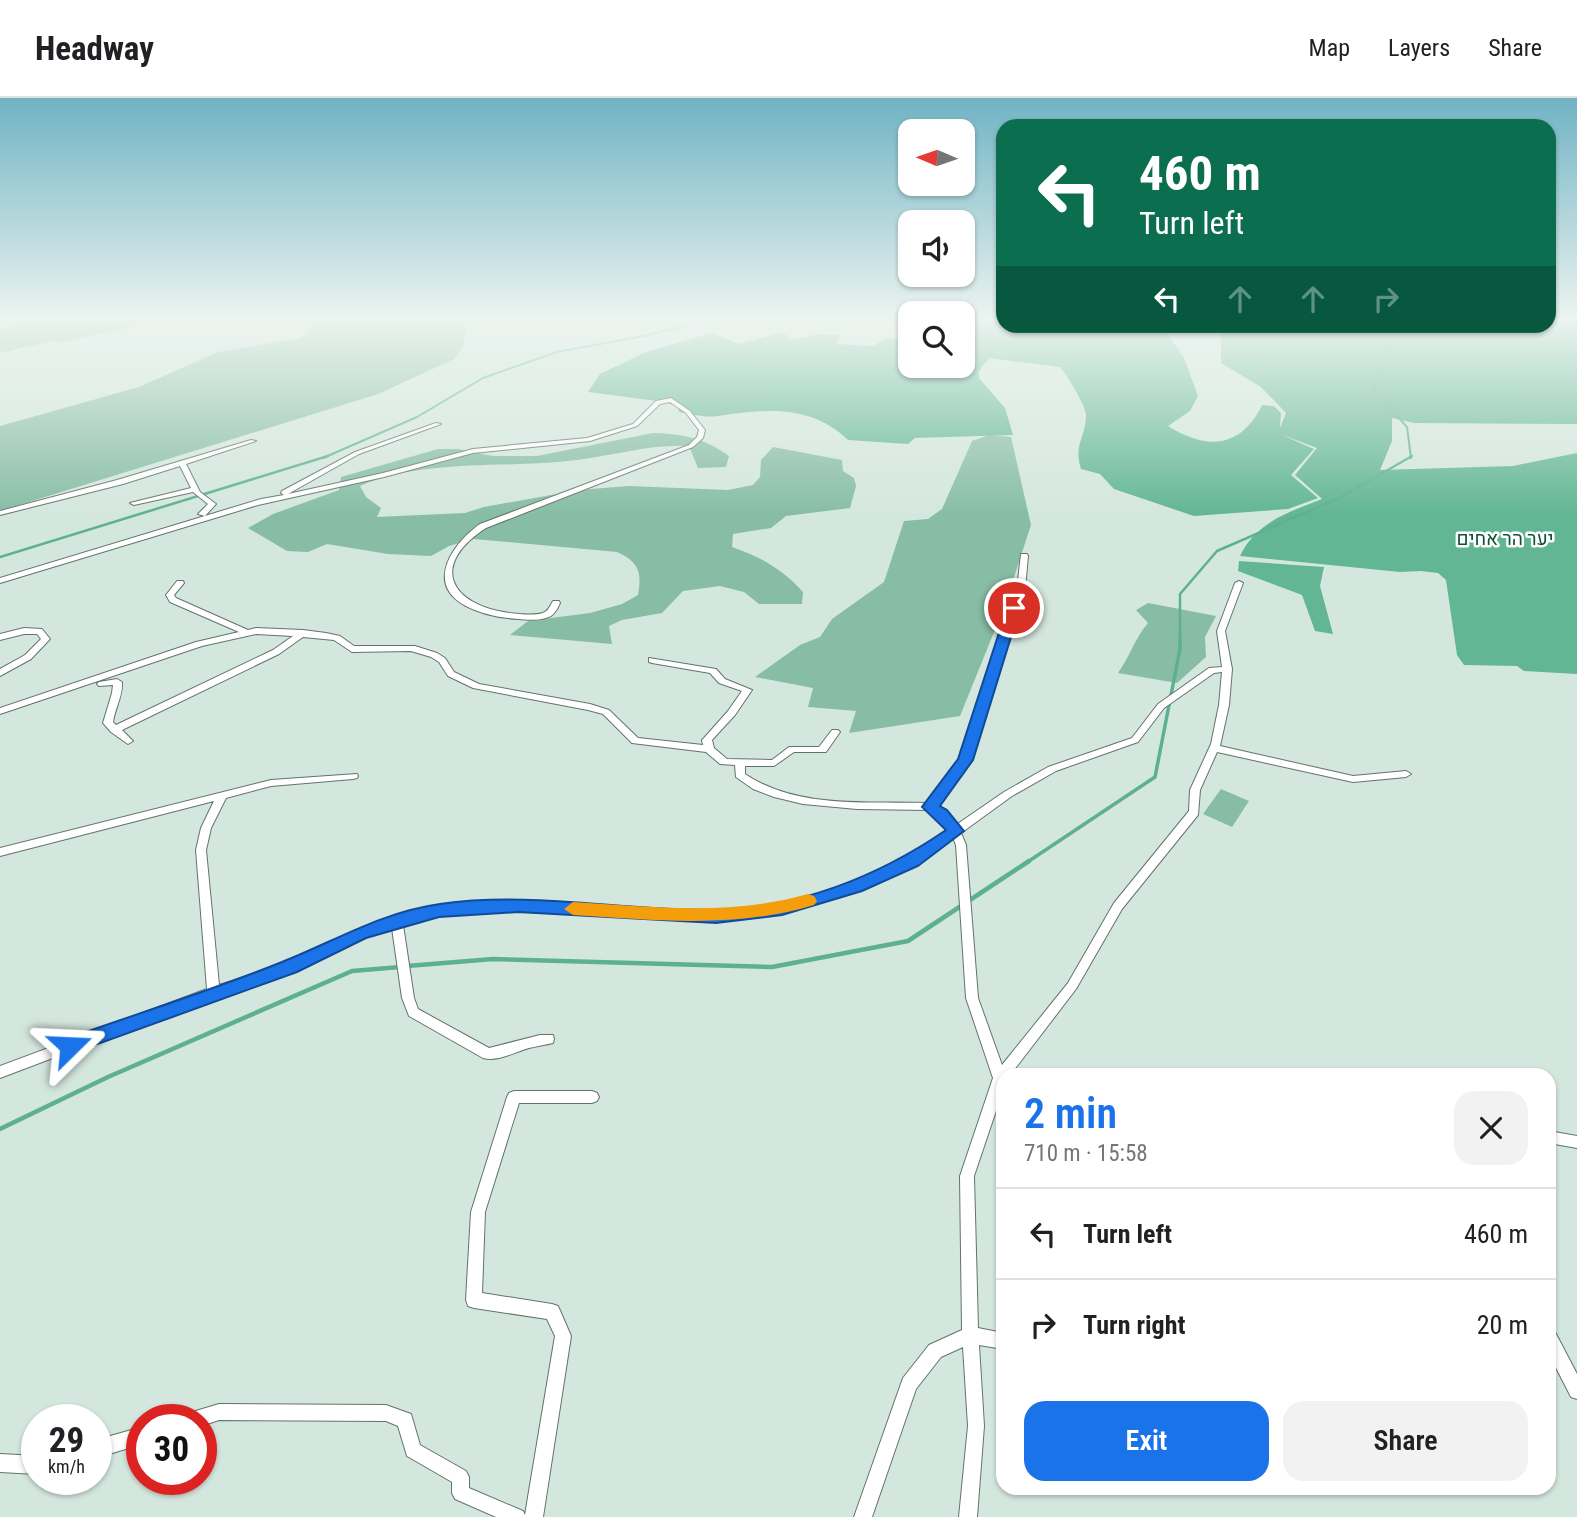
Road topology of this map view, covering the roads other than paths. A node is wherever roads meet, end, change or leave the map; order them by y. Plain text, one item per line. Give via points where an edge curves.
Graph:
1 (439, 424) dead end
2 (253, 441) dead end
3 (183, 463) junction
4 (195, 489) junction
5 (134, 503) dead end
6 (258, 503) junction
7 (0, 513) edge
8 (191, 521) junction
9 (1024, 556) dead end
10 (0, 580) edge
11 (180, 583) dead end
12 (1239, 583) dead end
13 (556, 603) dead end
14 (245, 632) junction
15 (303, 634) junction
16 (0, 637) edge
17 (652, 660) dead end
18 (1227, 669) junction
19 (0, 673) edge
20 (21, 704) junction
21 (0, 711) edge
22 (114, 730) junction
23 (835, 733) dead end
24 (128, 741) dead end
25 (1214, 748) junction
26 (709, 749) junction
27 (740, 765) junction
28 (1406, 775) dead end
29 (353, 776) dead end
30 (222, 795) junction
31 (930, 807) junction
32 (956, 831) junction
33 (0, 852) edge
34 (397, 921) junction
35 (213, 992) junction
36 (548, 1039) dead end
37 (996, 1068) edge
38 (1008, 1068) edge
39 (0, 1072) edge
40 (592, 1097) dead end
41 (996, 1104) edge
42 (1556, 1138) edge
43 (1577, 1142) edge
44 (970, 1335) junction
45 (996, 1340) edge
46 (1556, 1351) edge
47 (1577, 1391) edge
48 (217, 1413) edge
49 (0, 1463) edge
50 (21, 1464) edge
51 (517, 1517) edge
52 (534, 1517) edge
53 (863, 1517) edge
54 (968, 1517) edge

1 - 6 street via 357,453
2 - 3 street
3 - 4 street
3 - 7 street
4 - 5 street
4 - 8 street via 212,505
6 - 8 street
6 - 13 street via 474,451 588,440 635,425 658,402 671,400 702,430 701,438 691,446 483,526 464,539 452,556 449,574 455,591 471,605 506,615 544,615
8 - 10 street
9 - 31 street via 1021,589 965,760
11 - 14 street via 169,597
12 - 18 street via 1221,631
14 - 15 street
14 - 20 street
15 - 22 street via 276,652
15 - 26 street via 337,638 352,649 400,646 422,650 475,687 590,706 606,712 635,741
16 - 19 street via 32,630 46,639 28,657
17 - 26 street via 713,671 722,681 747,690 711,734 706,743
18 - 25 street
18 - 32 street via 1212,670 1161,706 1135,740 1052,769
20 - 21 street
20 - 22 street via 117,682 118,692 108,715
22 - 24 street
23 - 27 street via 822,750 792,749 774,763
25 - 28 street via 1353,779
25 - 38 street via 1195,790 1194,812 1118,906 1072,986
26 - 27 street via 724,762
27 - 31 street via 740,775 751,786 777,794
29 - 30 street via 271,783
30 - 33 street
30 - 35 street via 201,850
31 - 32 street
32 - 34 street via 912,862 856,887 782,908 716,916 518,906 439,910
32 - 37 street via 969,925 972,998
34 - 35 street via 360,933 290,967
34 - 36 street via 413,1012 488,1054
35 - 39 street
40 - 52 street via 514,1097 478,1212 474,1300 552,1312 563,1336
41 - 44 street via 967,1176
42 - 43 street
44 - 45 street
44 - 53 street via 934,1351 909,1384
44 - 54 street via 976,1426
46 - 47 street
48 - 51 street via 386,1413 405,1420 413,1450 460,1477 461,1493
49 - 50 street

